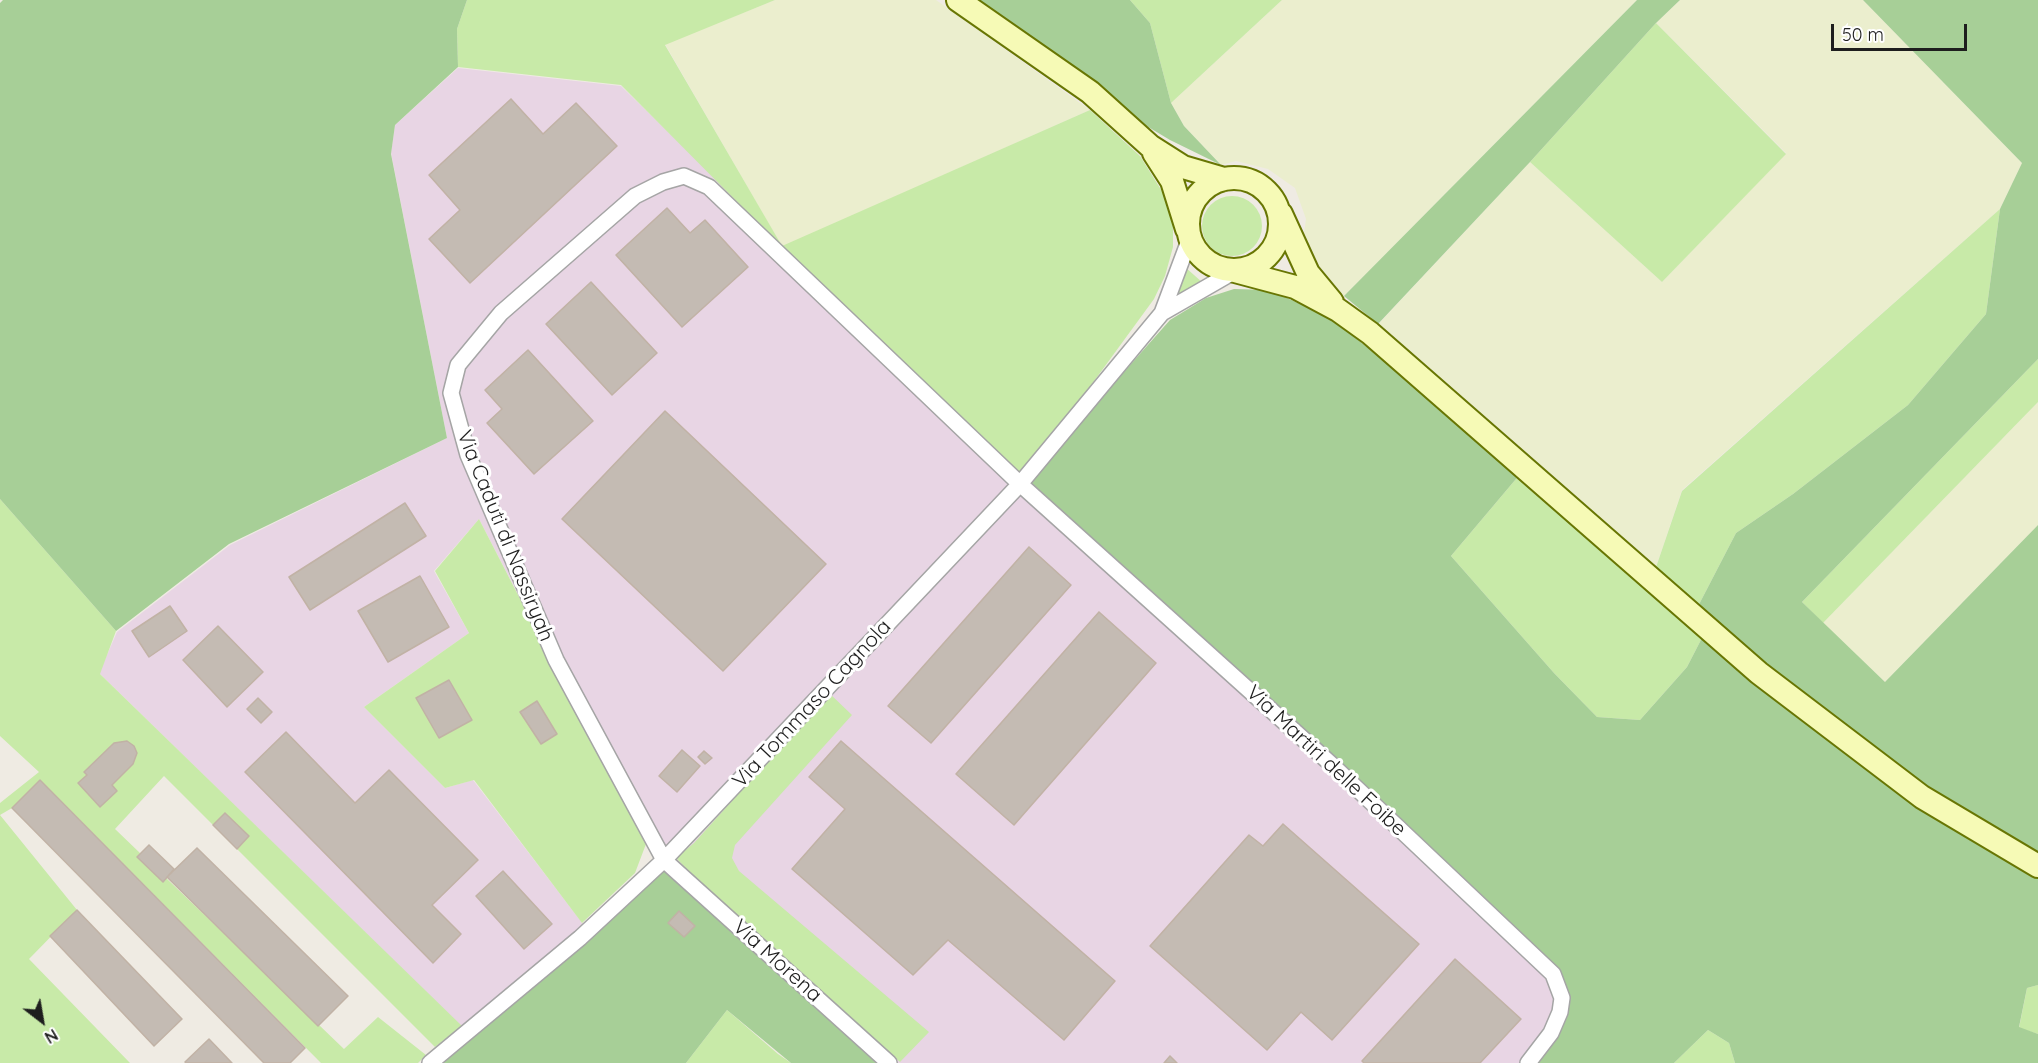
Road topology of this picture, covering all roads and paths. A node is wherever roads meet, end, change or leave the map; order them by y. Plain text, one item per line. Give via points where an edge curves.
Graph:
1 (958, 0) edge
2 (1150, 146) junction
3 (1224, 179) junction
4 (1278, 209) junction
5 (1190, 238) junction
6 (1235, 271) junction
7 (1338, 310) junction
8 (1162, 313) junction
9 (1020, 484) junction
10 (664, 860) junction
11 (2038, 866) edge
12 (429, 1063) edge
13 (889, 1063) edge
14 (1528, 1063) edge

1 - 2 main road via 1090,92
2 - 3 main road via 1183,167
2 - 5 main road via 1172,182
3 - 4 main road via 1245,179 1263,188
3 - 5 main road via 1206,187 1195,200 1188,226
4 - 6 main road via 1281,228 1275,247 1252,268
4 - 7 main road via 1308,273
5 - 6 main road via 1198,254 1212,266
5 - 8 street, Via Tommaso Cagnola
6 - 7 main road via 1295,287
6 - 8 street, Via Tommaso Cagnola
7 - 11 main road via 1370,333 1759,673 1922,797
8 - 9 street, Via Tommaso Cagnola
9 - 10 street, Via Tommaso Cagnola
9 - 10 street, Via Caduti di Nassiryah via 709,187 684,176 635,196 501,313 458,365 451,393 468,455 555,660
9 - 14 street, Via Martiri delle Foibe via 1331,764 1552,974 1562,998 1560,1012 1551,1033
10 - 12 street, Via Tommaso Cagnola via 580,938
10 - 13 street, Via Morena

